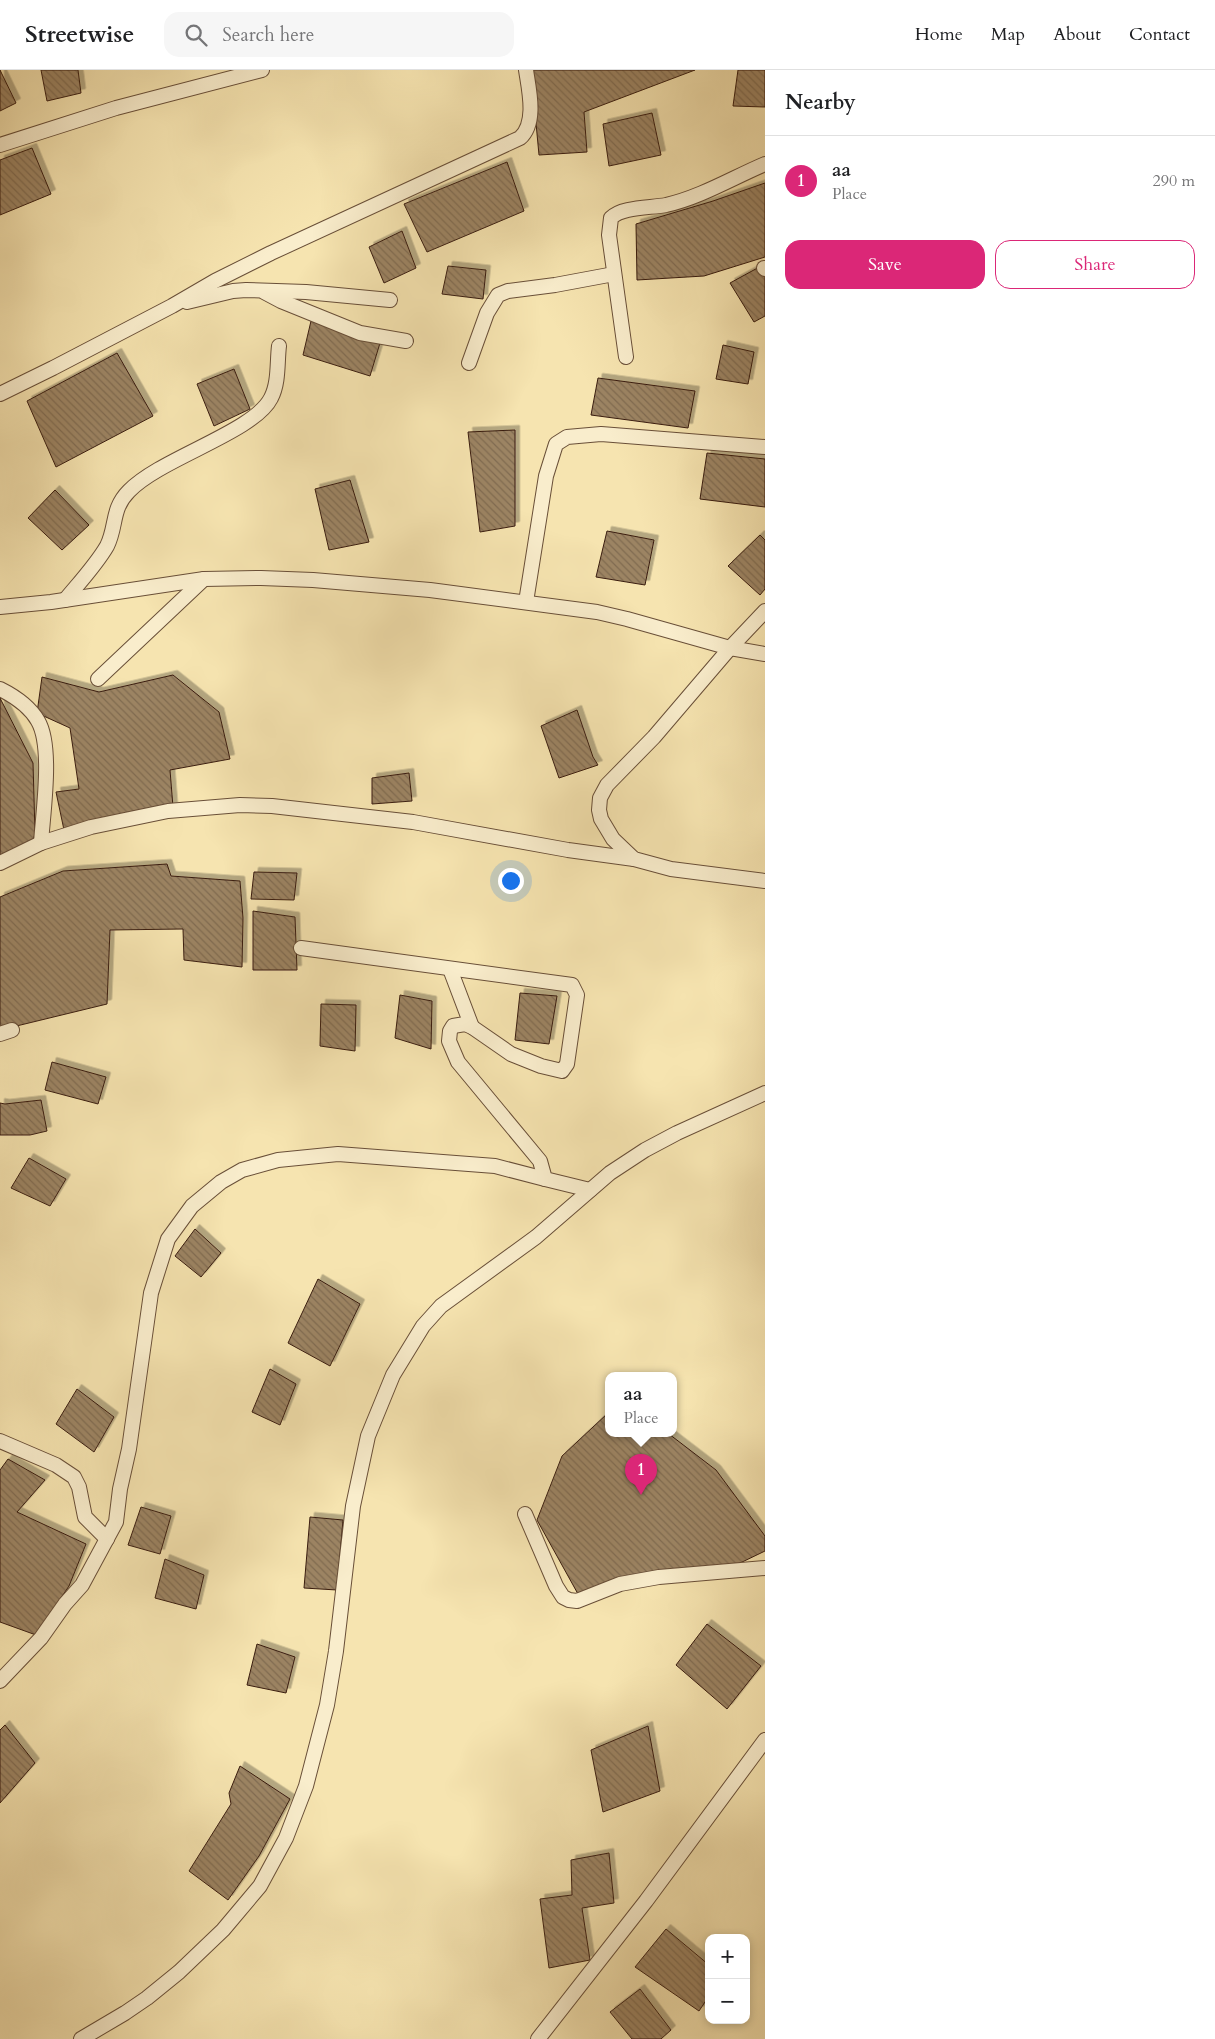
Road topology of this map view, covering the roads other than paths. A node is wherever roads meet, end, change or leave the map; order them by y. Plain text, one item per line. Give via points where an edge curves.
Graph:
1 (262, 70) edge
2 (526, 70) edge
3 (0, 145) edge
4 (765, 164) edge
5 (614, 274) junction
6 (264, 292) junction
7 (390, 300) dead end
8 (172, 306) junction
9 (406, 341) dead end
10 (279, 346) dead end
11 (626, 357) dead end
12 (469, 363) dead end
13 (0, 394) edge
14 (765, 447) edge
15 (204, 579) junction
16 (65, 600) junction
17 (526, 602) junction
18 (0, 607) edge
19 (765, 611) edge
20 (730, 648) junction
21 (765, 654) edge
22 (98, 679) dead end
23 (0, 689) edge
24 (41, 843) junction
25 (634, 859) junction
26 (0, 863) edge
27 (765, 881) edge
28 (301, 948) dead end
29 (450, 969) junction
30 (472, 1027) junction
31 (765, 1093) edge
32 (545, 1180) junction
33 (590, 1190) junction
34 (0, 1442) edge
35 (525, 1514) dead end
36 (106, 1539) junction
37 (765, 1568) edge
38 (0, 1681) edge
39 (765, 1740) edge
40 (81, 2039) edge
41 (538, 2039) edge

1 - 3 street via 116,108
2 - 8 street via 529,120 525,134 520,138 271,253
4 - 5 street via 689,198 618,212 609,223
5 - 11 street
5 - 12 street via 498,295 487,313
6 - 7 street via 306,292
6 - 8 street via 233,292
6 - 9 street via 360,334
8 - 13 street
10 - 16 street via 273,393 265,408 134,486 116,510 107,546
14 - 17 street via 601,434 567,437 556,444 546,476
15 - 16 street
15 - 17 street via 313,580
15 - 22 street
16 - 18 street
17 - 20 street via 627,619
19 - 20 street
20 - 21 street
20 - 25 street via 687,700 607,785 600,798 599,810 605,828
23 - 24 street via 28,709 42,731 45,771
24 - 25 street via 91,827 168,811 206,806 256,806 413,822
24 - 26 street
25 - 27 street via 671,869
28 - 29 street
29 - 30 street
29 - 30 street via 565,983 576,990 567,1064 562,1071 511,1054
30 - 32 street via 465,1024 453,1026 450,1031 452,1050 458,1062 537,1157
31 - 33 street via 645,1150
32 - 33 street
32 - 36 street via 495,1166 338,1154 278,1160 242,1170 221,1182 192,1206 168,1239 148,1309 116,1522
33 - 40 street via 536,1237 442,1306 423,1326 393,1375 377,1409 362,1459 353,1506 336,1651 320,1735 303,1795 267,1875 223,1930 179,1972 125,2014
34 - 36 street via 56,1465 74,1477 85,1516
35 - 37 street via 556,1586 569,1600 577,1601 620,1584 659,1577
36 - 38 street via 82,1585 41,1638
39 - 41 street via 646,1901

